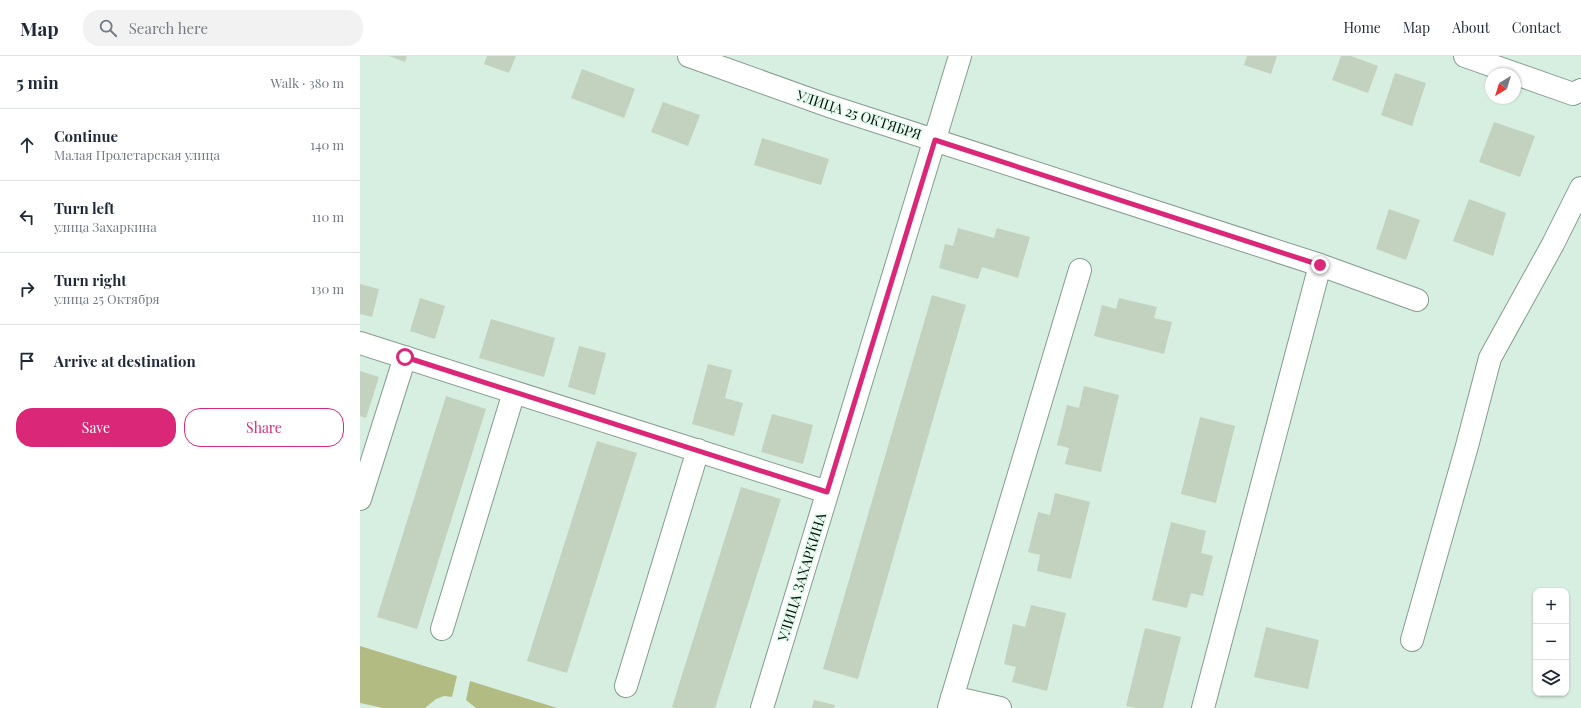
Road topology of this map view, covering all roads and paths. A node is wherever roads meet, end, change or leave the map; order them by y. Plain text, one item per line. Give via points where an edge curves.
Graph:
1 (689, 56) edge
2 (960, 56) edge
3 (1465, 56) edge
4 (1581, 90) edge
5 (935, 140) junction
6 (1581, 188) edge
7 (1320, 265) junction
8 (1080, 270) dead end
9 (1417, 300) dead end
10 (360, 343) edge
11 (405, 357) junction
12 (514, 392) junction
13 (368, 444) edge
14 (698, 450) junction
15 (827, 492) junction
16 (360, 499) edge
17 (442, 629) dead end
18 (1412, 640) dead end
19 (626, 686) dead end
20 (951, 702) edge
21 (762, 708) edge
22 (1000, 708) edge
23 (1203, 708) edge

1 - 5 street, УЛИЦА 25 ОКТЯБРЯ via 829,106
2 - 5 street, УЛИЦА ЗАХАРКИНА
3 - 4 street via 1573,94
5 - 7 street, УЛИЦА 25 ОКТЯБРЯ
5 - 15 street, УЛИЦА ЗАХАРКИНА
6 - 18 street via 1490,358
7 - 9 street, УЛИЦА 25 ОКТЯБРЯ
7 - 23 street
8 - 20 street
10 - 11 street
11 - 12 street
11 - 13 street
12 - 14 street
12 - 17 street
13 - 16 street
14 - 15 street
14 - 19 street
15 - 21 street, УЛИЦА ЗАХАРКИНА
20 - 22 street

